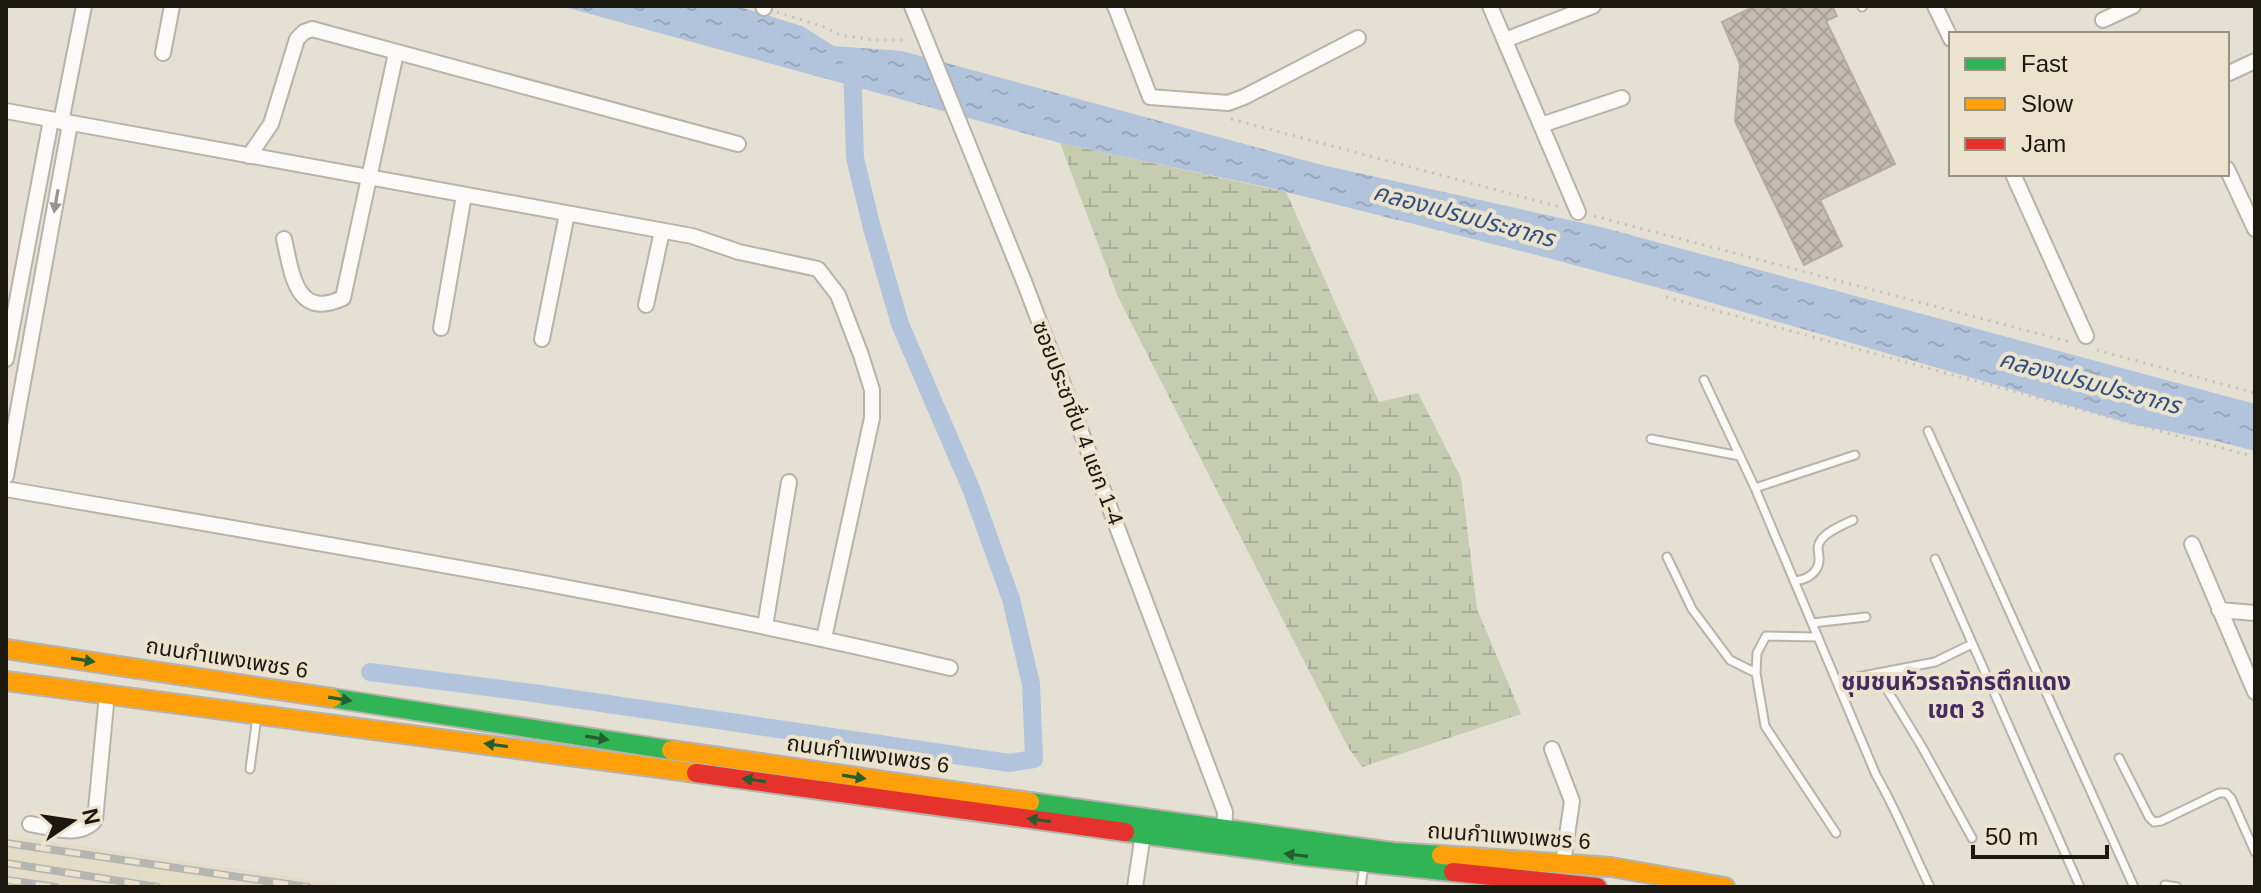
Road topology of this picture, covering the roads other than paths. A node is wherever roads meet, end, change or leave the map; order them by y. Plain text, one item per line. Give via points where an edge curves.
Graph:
1 (84, 6) edge
2 (172, 6) edge
3 (912, 6) edge
4 (1115, 6) edge
5 (1490, 6) edge
6 (1593, 6) edge
7 (1935, 6) edge
8 (2133, 6) edge
9 (2103, 20) dead end
10 (1949, 35) edge
11 (1358, 38) dead end
12 (1505, 40) junction
13 (163, 53) dead end
14 (396, 53) junction
15 (2255, 61) edge
16 (2229, 73) edge
17 (1622, 98) dead end
18 (6, 111) edge
19 (61, 122) junction
20 (1541, 125) junction
21 (738, 144) dead end
22 (249, 156) junction
23 (2229, 173) edge
24 (2014, 176) edge
25 (368, 178) junction
26 (464, 195) junction
27 (1578, 212) road end
28 (567, 214) junction
29 (2255, 229) edge
30 (662, 231) junction
31 (284, 239) dead end
32 (646, 305) dead end
33 (441, 328) dead end
34 (542, 339) dead end
35 (2084, 343) road end
36 (6, 359) edge
37 (1704, 380) dead end
38 (1928, 431) dead end
39 (1651, 439) dead end
40 (1855, 455) dead end
41 (1740, 456) junction
42 (6, 476) edge
43 (789, 482) dead end
44 (1755, 488) junction
45 (6, 489) edge
46 (1853, 520) dead end
47 (2192, 544) dead end
48 (1667, 557) dead end
49 (1935, 559) dead end
50 (1794, 581) junction
51 (2219, 610) junction
52 (2255, 613) edge
53 (1866, 617) dead end
54 (1812, 623) junction
55 (765, 626) junction
56 (1818, 637) junction
57 (824, 638) junction
58 (1972, 644) junction
59 (6, 649) edge
60 (950, 668) dead end
61 (1756, 673) junction
62 (1877, 673) junction
63 (6, 681) edge
64 (1837, 681) junction
65 (2255, 692) edge
66 (107, 694) junction
67 (258, 713) junction
68 (1552, 749) dead end
69 (2119, 758) dead end
70 (250, 769) dead end
71 (30, 824) dead end
72 (1836, 833) dead end
73 (1143, 834) junction
74 (1224, 837) junction
75 (1972, 838) dead end
76 (2255, 852) edge
77 (1365, 862) junction
78 (1563, 863) junction
79 (1561, 885) edge
80 (2165, 885) dead end
81 (1135, 887) edge
82 (1361, 887) edge
83 (1597, 887) edge
84 (1725, 887) edge
85 (1930, 887) edge
86 (2080, 887) edge
87 (2134, 887) edge
88 (2177, 887) edge

1 - 19 street
2 - 13 street
3 - 74 street, ซอยประชาชื่น 4 แยก 1-4 via 1025,284 1225,812
4 - 11 street via 1150,97 1228,103
5 - 12 street
6 - 12 street
7 - 10 street
8 - 9 street
12 - 20 street
14 - 21 street
14 - 22 street via 312,29 304,32 297,39 271,124
14 - 25 street
15 - 16 street
17 - 20 street
18 - 19 street
19 - 22 street
19 - 36 street
19 -> 42 street
20 - 27 street
22 - 25 street
23 - 29 street
24 - 35 street
25 - 26 street
25 - 31 street via 343,298 319,305 299,292
26 - 28 street
26 - 33 street
28 - 30 street
28 - 34 street
30 - 32 street
30 - 57 street via 818,269 838,295 872,390 872,418
37 - 41 lane
38 - 87 lane
39 - 41 lane
40 - 44 lane
41 - 44 lane
43 - 55 street
44 - 50 lane
45 - 55 street
46 - 50 lane via 1822,537 1815,573
47 - 51 street
48 - 61 lane via 1692,609 1730,660
49 - 58 lane
50 - 54 lane
51 - 52 street
51 - 65 street
53 - 54 lane
54 - 56 lane
55 - 57 street
56 - 61 lane via 1766,636 1757,653
56 - 64 lane
57 - 60 street
58 - 62 lane via 1935,662
58 - 86 lane
59 -> 74 street, ถนนกำแพงเพชร 6
61 - 72 lane via 1765,726
62 - 64 lane
62 - 75 lane
63 - 66 street, ถนนกำแพงเพชร 6
64 - 85 lane
66 - 67 street, ถนนกำแพงเพชร 6
66 - 71 street via 95,820 79,831
67 - 70 lane
73 -> 67 street, ถนนกำแพงเพชร 6
68 - 78 street via 1572,801
69 - 76 lane via 2154,822 2226,793
73 - 74 street, ถนนกำแพงเพชร 6
73 - 81 street
77 -> 74 street, ถนนกำแพงเพชร 6
74 - 78 street, ถนนกำแพงเพชร 6
77 - 79 street, ถนนกำแพงเพชร 6
77 - 82 lane
78 - 84 street, ถนนกำแพงเพชร 6
79 - 83 street, ถนนกำแพงเพชร 6
80 - 88 lane

